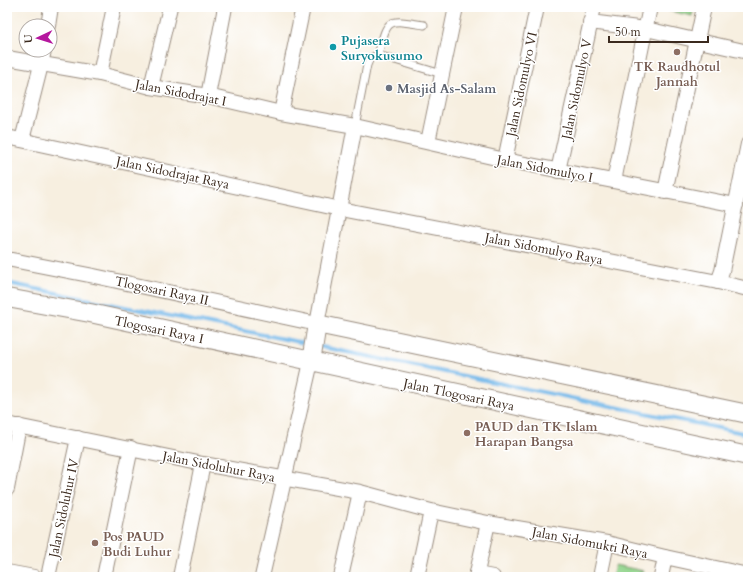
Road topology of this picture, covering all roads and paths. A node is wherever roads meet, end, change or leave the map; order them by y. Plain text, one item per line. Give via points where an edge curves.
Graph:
1 (51, 7) edge
2 (114, 7) edge
3 (170, 7) edge
4 (225, 7) edge
5 (303, 7) edge
6 (456, 7) edge
7 (537, 7) edge
8 (594, 7) edge
9 (650, 7) edge
10 (704, 7) edge
11 (49, 18) edge
12 (590, 22) junction
13 (424, 25) dead end
14 (646, 30) junction
15 (696, 41) junction
16 (748, 52) edge
17 (378, 55) junction
18 (7, 58) edge
19 (42, 58) edge
20 (41, 65) junction
21 (100, 74) junction
22 (442, 74) junction
23 (151, 87) junction
24 (208, 96) junction
25 (280, 113) junction
26 (355, 126) junction
27 (7, 137) edge
28 (22, 140) junction
29 (428, 142) junction
30 (748, 144) edge
31 (505, 160) junction
32 (558, 171) junction
33 (614, 181) junction
34 (665, 192) junction
35 (736, 205) junction
36 (340, 209) junction
37 (7, 259) edge
38 (718, 282) junction
39 (748, 290) edge
40 (7, 298) edge
41 (316, 328) junction
42 (312, 359) junction
43 (748, 414) edge
44 (13, 425) edge
45 (78, 438) junction
46 (131, 448) junction
47 (748, 456) edge
48 (203, 464) junction
49 (284, 478) junction
50 (7, 489) edge
51 (360, 492) junction
52 (431, 511) junction
53 (488, 523) junction
54 (607, 543) junction
55 (665, 557) junction
56 (7, 572) edge
57 (476, 575) edge
58 (748, 575) edge
59 (34, 577) edge
60 (48, 577) edge
61 (104, 577) edge
62 (180, 577) edge
63 (262, 577) edge
64 (341, 577) edge
65 (417, 577) edge
66 (493, 577) edge
67 (600, 577) edge
68 (661, 577) edge

1 - 11 street
2 - 21 street
3 - 23 street
4 - 24 street
5 - 25 street
6 - 22 street
7 - 31 street, Jalan Sidomulyo VI
8 - 12 street, Jalan Sidomulyo V
9 - 14 street
10 - 15 street
12 - 14 street
12 - 32 street, Jalan Sidomulyo V
13 - 17 lane via 395,22 389,24 384,31
14 - 15 street
14 - 33 street
15 - 16 street
15 - 34 street
17 - 22 lane
17 - 26 lane via 370,58 367,65
18 - 20 street, Jalan Sidodrajat I
19 - 20 street
20 - 21 street, Jalan Sidodrajat I
20 - 28 street
21 - 23 street, Jalan Sidodrajat I
22 - 29 street
23 - 24 street, Jalan Sidodrajat I
24 - 25 street, Jalan Sidodrajat I
25 - 26 street, Jalan Sidodrajat I
26 - 29 street, Jalan Sidomulyo I
26 - 36 street
27 - 28 street, Jalan Sidodrajat Raya
28 - 36 street, Jalan Sidodrajat Raya
29 - 31 street, Jalan Sidomulyo I
30 - 35 street
31 - 32 street, Jalan Sidomulyo I
32 - 33 street, Jalan Sidomulyo I
33 - 34 street, Jalan Sidomulyo I
34 - 35 street, Jalan Sidomulyo I
35 - 38 street
36 - 38 street, Jalan Sidomulyo Raya
36 - 41 street
37 - 41 street, Tlogosari Raya II via 94,276
38 - 39 street, Jalan Sidomulyo Raya
40 - 42 street, Tlogosari Raya I
41 - 42 street
41 - 43 street
42 - 47 street, Jalan Tlogosari Raya
42 - 49 street
44 - 45 street, Jalan Sidoluhur Raya
44 - 50 street
45 - 46 street, Jalan Sidoluhur Raya
45 - 60 street, Jalan Sidoluhur IV
46 - 48 street, Jalan Sidoluhur Raya
46 - 61 street
48 - 49 street, Jalan Sidoluhur Raya
48 - 62 street
49 - 51 street, Jalan Sidoluhur Raya
49 - 63 street
51 - 52 street, Jalan Sidoluhur Raya
51 - 64 street
52 - 53 street, Jalan Sidomukti Raya
52 - 65 street
53 - 54 street, Jalan Sidomukti Raya
53 - 57 street
54 - 55 street, Jalan Sidomukti Raya
54 - 67 street
55 - 58 street, Jalan Sidomukti Raya
55 - 68 street
56 - 59 street
57 - 66 street

